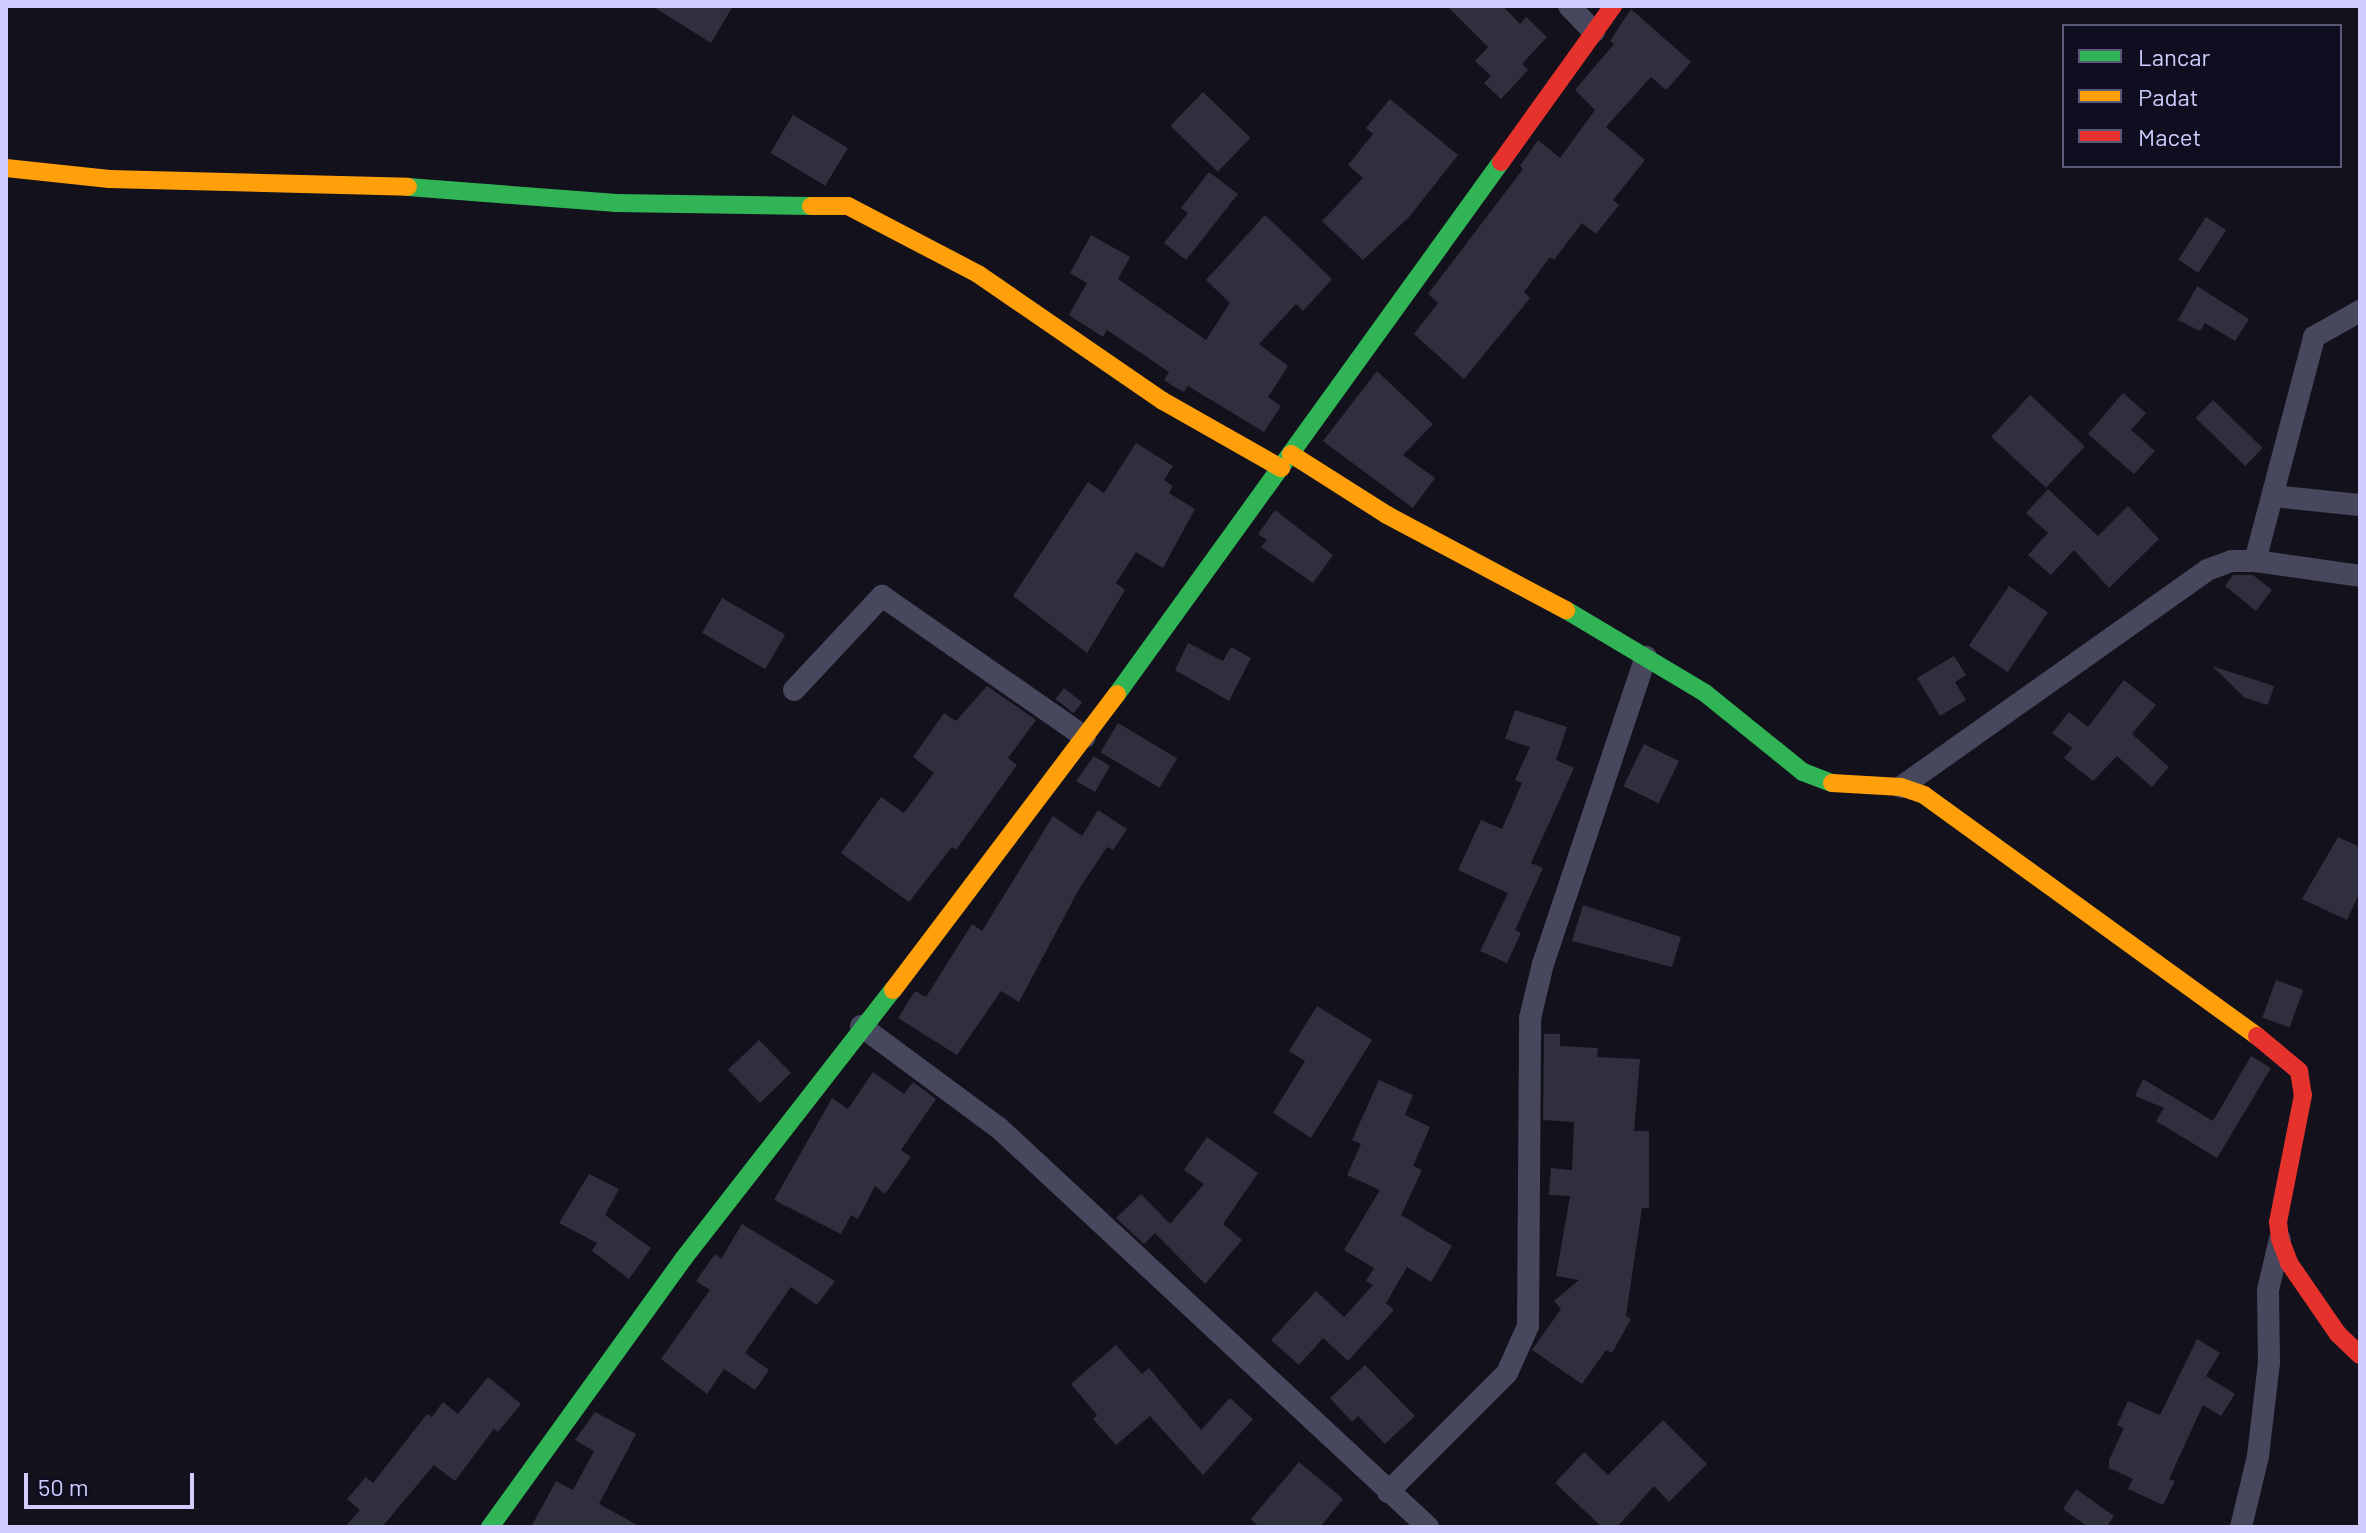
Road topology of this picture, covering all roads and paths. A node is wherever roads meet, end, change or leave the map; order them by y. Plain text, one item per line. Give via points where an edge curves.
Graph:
1 (1569, 6) edge
2 (1613, 6) edge
3 (1594, 32) junction
4 (6, 168) edge
5 (2360, 311) edge
6 (1286, 461) junction
7 (2273, 496) junction
8 (2360, 505) edge
9 (2255, 561) junction
10 (2360, 576) edge
11 (1646, 657) junction
12 (794, 690) dead end
13 (1085, 737) junction
14 (1901, 787) junction
15 (861, 1026) junction
16 (2280, 1239) junction
17 (2360, 1355) edge
18 (1388, 1492) junction
19 (490, 1527) edge
20 (1428, 1527) edge
21 (2241, 1527) edge

1 - 3 street
2 - 3 street
3 - 6 street
4 - 6 street via 109,179 377,185 616,203 848,206 978,274 1163,401
5 - 7 street via 2319,330
6 - 11 street
6 - 13 street
7 - 8 street
7 - 9 street
9 - 10 street
9 - 14 street via 2232,561 2207,570
11 - 14 street via 1705,693 1803,772 1839,786
11 - 18 street via 1552,934 1530,1018 1528,1326 1507,1373
12 - 13 street via 882,596
13 - 15 street
14 - 16 street via 1948,810 2294,1064 2303,1095 2278,1222
15 - 18 street via 999,1128
15 - 19 street
16 - 17 street via 2289,1263 2338,1334
16 - 21 street via 2268,1290 2269,1363 2258,1456
18 - 20 street

